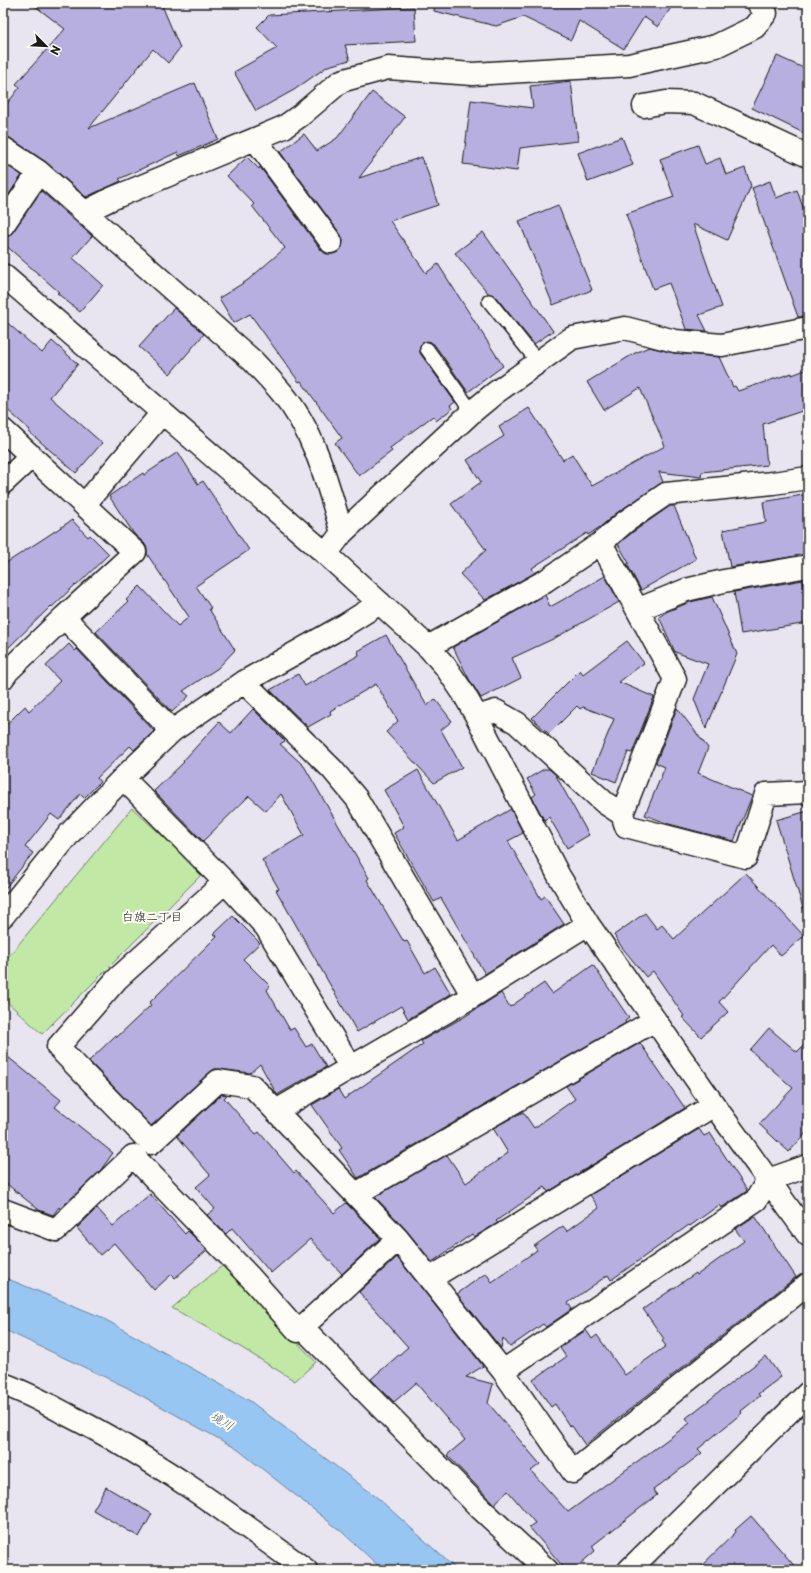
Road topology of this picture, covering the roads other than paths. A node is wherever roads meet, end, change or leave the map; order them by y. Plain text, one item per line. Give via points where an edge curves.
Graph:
1 (758, 3) edge
2 (644, 106) dead end
3 (255, 139) junction
4 (3, 148) edge
5 (808, 156) edge
6 (39, 172) junction
7 (85, 212) junction
8 (3, 225) edge
9 (331, 242) dead end
10 (3, 275) edge
11 (489, 301) dead end
12 (808, 328) edge
13 (427, 349) dead end
14 (538, 362) junction
15 (472, 412) junction
16 (162, 413) junction
17 (3, 430) edge
18 (32, 456) junction
19 (808, 478) edge
20 (3, 483) edge
21 (84, 505) junction
22 (342, 533) junction
23 (602, 543) junction
24 (326, 554) junction
25 (808, 566) edge
26 (380, 603) junction
27 (639, 609) junction
28 (64, 617) junction
29 (428, 647) junction
30 (3, 678) edge
31 (244, 682) junction
32 (477, 717) junction
33 (172, 731) junction
34 (123, 778) junction
35 (808, 792) edge
36 (622, 814) junction
37 (225, 882) junction
38 (3, 916) edge
39 (588, 924) junction
40 (473, 996) junction
41 (655, 1020) junction
42 (350, 1066) junction
43 (714, 1105) junction
44 (276, 1111) junction
45 (808, 1166) edge
46 (768, 1180) junction
47 (356, 1194) junction
48 (3, 1210) edge
49 (808, 1235) edge
50 (398, 1239) junction
51 (431, 1278) junction
52 (808, 1284) edge
53 (303, 1328) junction
54 (503, 1371) junction
55 (3, 1384) edge
56 (808, 1393) edge
57 (306, 1570) edge
58 (547, 1570) edge
59 (629, 1570) edge

1 - 3 street via 766,13 756,27 716,46 628,65 473,74 388,68 341,82 301,116 284,127
2 - 5 street via 666,102 694,103
3 - 7 street
3 - 9 street
4 - 6 street
6 - 7 street
6 - 8 street
7 - 22 street via 253,361 283,393 310,438
10 - 16 street
11 - 14 lane
12 - 14 street via 722,345 674,341 626,328 572,338
13 - 15 lane
14 - 15 street
15 - 22 street
16 - 21 street
16 - 24 street
17 - 18 street
18 - 20 street
18 - 21 street
19 - 23 street via 666,494 625,522
21 - 28 street via 135,552
22 - 24 street
23 - 27 street
23 - 29 street via 545,581
24 - 26 street
25 - 27 street via 686,590
26 - 29 street
26 - 31 street
27 - 36 street via 676,679
28 - 30 street
28 - 33 street
29 - 32 street via 464,694
31 - 33 street
31 - 40 street via 332,769 357,799
32 - 36 street via 496,711 517,723 605,803
32 - 39 street via 559,876
33 - 34 street
34 - 37 street
34 - 38 street via 70,833
35 - 36 street via 766,794 746,857 626,826
37 - 42 street via 266,927
37 - 44 street via 117,979 58,1047 151,1143 218,1081 252,1086
39 - 40 street
39 - 41 street
40 - 42 street
41 - 43 street
41 - 47 street
42 - 44 street
43 - 46 street
43 - 51 street
44 - 47 street
45 - 46 street
46 - 49 street
46 - 54 street via 756,1200
47 - 50 street
48 - 53 street via 56,1230 133,1156 250,1277 298,1331
50 - 51 street
50 - 53 street
51 - 54 street
52 - 54 street via 572,1472
53 - 58 street via 480,1508
55 - 57 street via 72,1416 124,1445 210,1500
56 - 59 street

